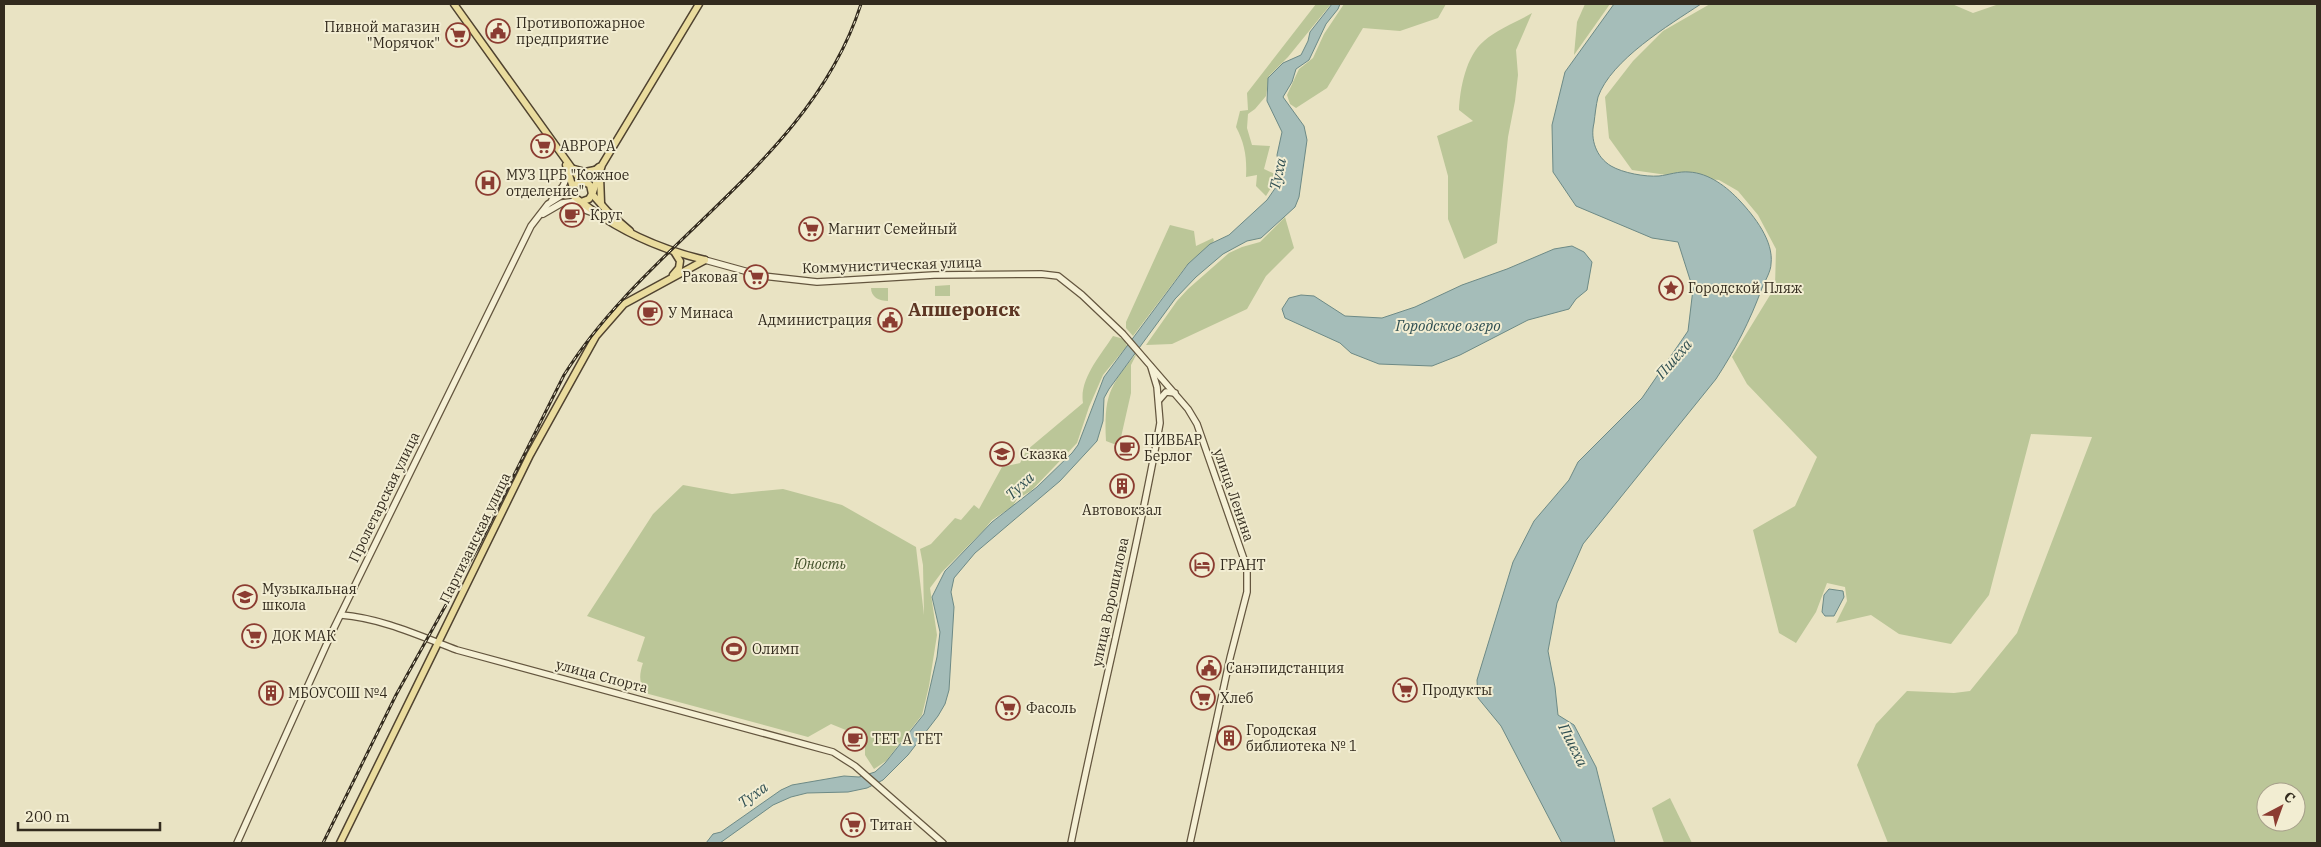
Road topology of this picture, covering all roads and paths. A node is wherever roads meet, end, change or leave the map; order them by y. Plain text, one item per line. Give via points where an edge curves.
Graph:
1 (454, 4) edge
2 (699, 4) edge
3 (602, 165) junction
4 (570, 168) junction
5 (582, 181) junction
6 (572, 188) junction
7 (592, 193) junction
8 (579, 201) junction
9 (562, 203) junction
10 (548, 204) junction
11 (602, 205) junction
12 (597, 214) junction
13 (535, 220) junction
14 (646, 242) junction
15 (675, 253) junction
16 (705, 260) junction
17 (672, 276) junction
18 (1122, 334) joint
19 (1151, 365) junction
20 (1177, 394) junction
21 (1159, 400) junction
22 (341, 615) junction
23 (437, 643) junction
24 (237, 843) edge
25 (340, 843) edge
26 (943, 843) edge
27 (1071, 843) edge
28 (1190, 843) edge

1 - 4 main road
2 - 3 main road
3 - 4 main road via 585,172
3 - 5 main road
3 - 7 main road
3 - 11 main road via 599,181
4 - 5 main road
4 - 6 main road
4 - 10 street via 563,186
5 - 6 main road
5 - 7 main road via 590,185
6 - 8 main road via 572,195
6 - 10 street, Пролетарская улица
7 - 8 main road via 587,201
7 - 11 main road, Коммунистическая улица
8 - 9 street, Пролетарская улица
8 - 12 main road, Коммунистическая улица
9 - 12 street
9 - 13 street, Пролетарская улица
10 - 13 street, Пролетарская улица
11 - 14 main road, Коммунистическая улица
12 - 14 main road, Коммунистическая улица
13 - 22 street, Пролетарская улица
14 - 15 main road, Коммунистическая улица
15 - 16 main road, Коммунистическая улица
15 - 17 main road via 680,261
16 - 17 main road, Партизанская улица
16 - 18 street, Коммунистическая улица via 763,276 817,282 934,275 1058,276
17 - 23 main road, Партизанская улица via 624,304 596,336 530,455
18 - 19 street, улица Ленина
19 - 20 street, улица Ленина
19 - 21 street, улица Ворошилова
20 - 21 street via 1166,392
20 - 28 street, улица Ленина via 1197,424 1247,568 1247,592
21 - 27 street, улица Ворошилова via 1160,423 1151,473
22 - 23 street, улица Спорта via 355,616
22 - 24 street, Пролетарская улица
23 - 25 main road, Партизанская улица
23 - 26 street, улица Спорта via 834,752 890,795

